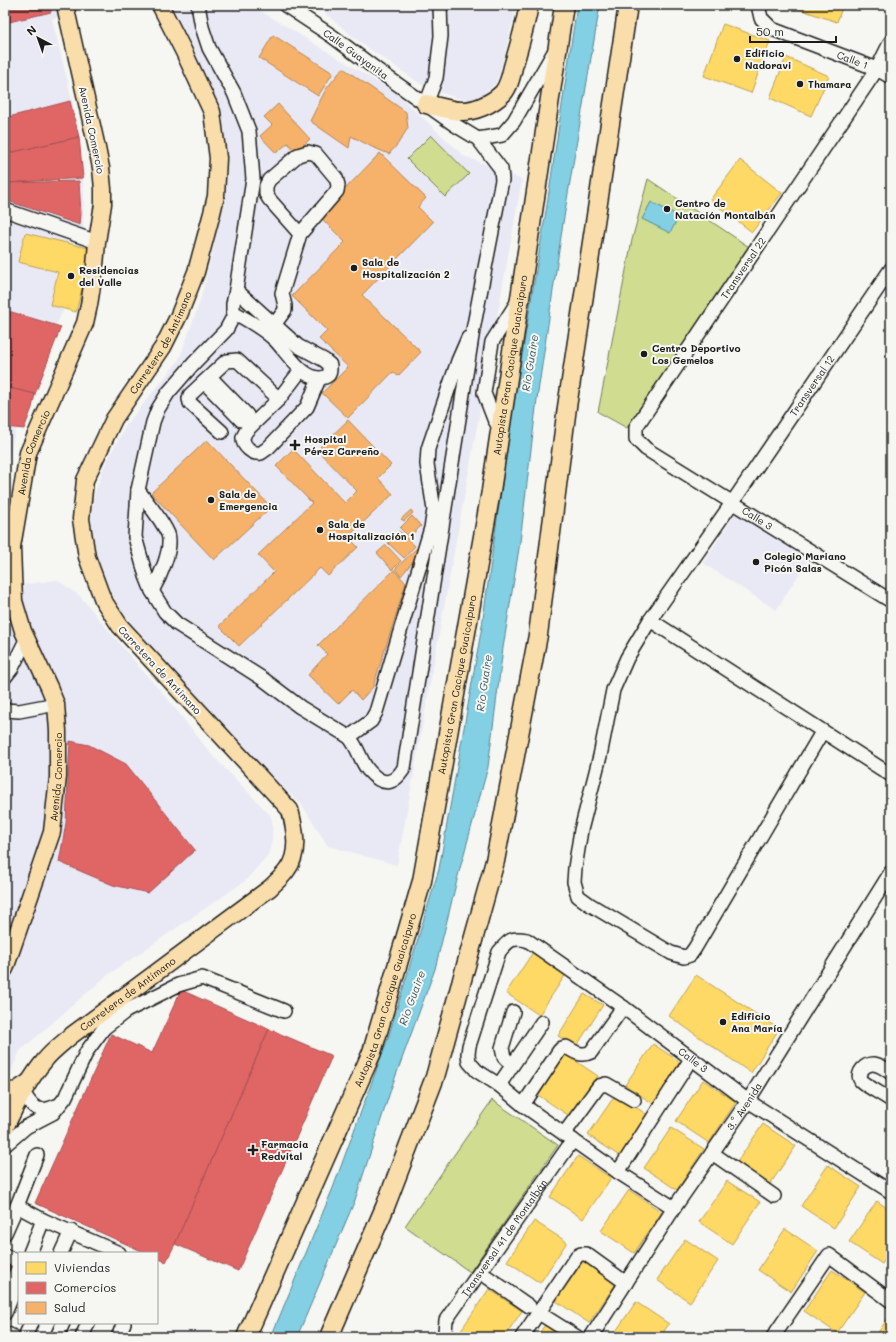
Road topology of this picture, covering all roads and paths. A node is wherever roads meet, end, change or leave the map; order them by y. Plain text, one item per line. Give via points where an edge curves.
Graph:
1 (65, 5) edge
2 (160, 5) edge
3 (198, 5) edge
4 (284, 5) edge
5 (440, 5) edge
6 (529, 5) edge
7 (564, 5) edge
8 (628, 5) edge
9 (758, 5) edge
10 (891, 41) edge
11 (559, 44) junction
12 (877, 69) junction
13 (891, 78) edge
14 (426, 104) junction
15 (478, 139) junction
16 (5, 210) edge
17 (300, 234) junction
18 (97, 242) junction
19 (891, 269) edge
20 (236, 290) junction
21 (233, 312) junction
22 (274, 325) junction
23 (474, 330) junction
24 (301, 370) junction
25 (319, 379) junction
26 (279, 399) junction
27 (436, 426) junction
28 (636, 427) joint
29 (222, 432) dead end
30 (457, 432) junction
31 (138, 490) junction
32 (732, 503) junction
33 (152, 591) junction
34 (891, 601) edge
35 (650, 620) junction
36 (27, 638) junction
37 (5, 677) edge
38 (56, 704) junction
39 (5, 710) edge
40 (822, 732) junction
41 (349, 737) junction
42 (891, 775) edge
43 (891, 872) edge
44 (5, 969) edge
45 (622, 1008) junction
46 (284, 1011) dead end
47 (513, 1012) dead end
48 (542, 1022) dead end
49 (691, 1059) junction
50 (512, 1065) junction
51 (891, 1073) edge
52 (499, 1085) junction
53 (26, 1087) junction
54 (5, 1092) edge
55 (65, 1098) junction
56 (634, 1100) dead end
57 (891, 1100) edge
58 (748, 1101) junction
59 (523, 1105) junction
60 (5, 1128) edge
61 (569, 1137) junction
62 (5, 1145) edge
63 (712, 1153) junction
64 (38, 1156) dead end
65 (618, 1172) junction
66 (891, 1192) edge
67 (774, 1196) dead end
68 (17, 1206) junction
69 (674, 1208) junction
70 (44, 1220) junction
71 (71, 1231) junction
72 (5, 1233) edge
73 (95, 1248) edge
74 (30, 1252) edge
75 (61, 1252) edge
76 (113, 1252) edge
77 (5, 1256) edge
78 (18, 1262) edge
79 (18, 1268) edge
80 (480, 1272) junction
81 (18, 1281) edge
82 (626, 1283) junction
83 (5, 1296) edge
84 (891, 1301) edge
85 (534, 1309) junction
86 (5, 1312) edge
87 (31, 1324) edge
88 (63, 1324) edge
89 (88, 1324) edge
90 (124, 1324) edge
91 (5, 1333) edge
92 (14, 1337) edge
93 (25, 1337) edge
94 (57, 1337) edge
95 (82, 1337) edge
96 (118, 1337) edge
97 (246, 1337) edge
98 (329, 1337) edge
99 (449, 1337) edge
100 (522, 1337) edge
101 (577, 1337) edge
102 (591, 1337) edge
103 (773, 1337) edge

1 - 18 main road, Avenida Comercio via 101,168 103,204
2 - 53 main road, Carretera de Antímano via 212,112 218,158 216,196 196,272 179,315 163,347 114,419 85,480 81,519 86,557 103,600 120,626 290,810 294,824 295,854 288,870 270,888 72,1035 45,1059
3 - 20 street via 209,48 234,93 249,131 253,179
4 - 14 street, Calle Guayanita via 332,36
5 - 14 street via 441,36 436,78
6 - 14 highway via 517,54 503,93 486,105 467,111 449,110
7 - 11 highway, Autopista Gran Cacique Guaicaipuro
8 - 98 highway via 567,407 538,635 495,861 435,1077 385,1207
9 - 12 street, Calle 1 via 761,18 772,29
10 - 12 street, Transversal 22
11 - 15 street via 514,121 502,135
11 - 97 highway, Autopista Gran Cacique Guaicaipuro via 489,507 422,881 372,1052
12 - 13 street, Calle 1
12 - 28 street, Transversal 22
14 - 15 street, Calle Guayanita
15 - 23 street via 501,169 502,180
16 - 18 street
17 - 17 street via 337,191 338,185 336,178 316,154 308,152 298,155 269,180 266,186 269,199
17 - 22 street via 282,293 285,310
18 - 36 main road, Avenida Comercio via 85,323 28,453 12,547 14,601
19 - 32 street, Transversal 12
20 - 21 street
20 - 22 street
21 - 24 street via 274,339
21 - 31 street via 226,330 168,393 158,409 152,422
22 - 25 street via 298,346 330,365 327,376
23 - 27 street via 465,342
23 - 30 street
24 - 25 street
24 - 26 street
25 - 26 street via 307,407 268,448 261,453 254,453 247,448 244,441 246,430
26 - 29 street via 237,360 227,361 190,395 189,399 190,403
27 - 30 street
27 - 41 street via 428,448 427,464 434,510 428,536 376,712 371,721
28 - 32 street, Calle 3 via 636,439 646,449
30 - 41 street via 404,768 393,781 380,781 368,769
31 - 33 street via 135,537
31 - 33 street via 168,536 169,544 161,576
32 - 34 street, Calle 3
32 - 35 street, Transversal 12
33 - 41 street via 165,612 177,624
35 - 40 street
35 - 40 street, Transversal 12 via 627,658 613,690 600,756 581,830 574,882 578,896 588,904 671,953 684,957 690,955
36 - 37 street
36 - 38 main road, Avenida Comercio
38 - 39 street via 19,711
38 - 44 main road, Avenida Comercio via 58,777 52,832
40 - 42 street
43 - 58 street, 3.° Avenida
45 - 49 street, Calle 3
45 - 52 street, Calle 3 via 527,940 517,938 508,942 499,952 468,1054 469,1062 477,1071
45 - 59 street via 591,1052 586,1055 566,1047 562,1048
46 - 55 street via 202,978 178,985 126,1011 104,1028 87,1051
47 - 50 street via 502,1048 504,1057
48 - 50 street
49 - 58 street, Calle 3
49 - 65 street
50 - 52 street
51 - 57 street via 881,1066 871,1064 863,1068 860,1076 862,1082
52 - 59 street
53 - 54 main road
53 - 55 street via 31,1105 36,1109 43,1110 56,1106
53 - 60 main road, Carretera de Antímano
55 - 62 street via 53,1113 26,1127
56 - 61 street, Transversal 41 de Montalbán via 606,1084 599,1086
58 - 63 street, 3.° Avenida
58 - 66 street, Calle 3
59 - 61 street
61 - 65 street
61 - 80 street, Transversal 41 de Montalbán
63 - 67 street
63 - 69 street, 3.° Avenida
64 - 68 street
65 - 69 street
68 - 70 street
68 - 72 street
69 - 82 street, 3.° Avenida
70 - 71 street
70 - 74 street
71 - 73 street
71 - 75 street
73 - 76 street
77 - 78 street
79 - 83 street
80 - 85 street
80 - 99 street, Transversal 41 de Montalbán via 446,1320 445,1332
81 - 86 street
82 - 85 street via 586,1254 581,1254
82 - 102 street, 3.° Avenida
84 - 103 street via 829,1255
85 - 100 street
85 - 101 street
87 - 93 street
88 - 94 street
89 - 95 street
90 - 96 street
91 - 92 street

